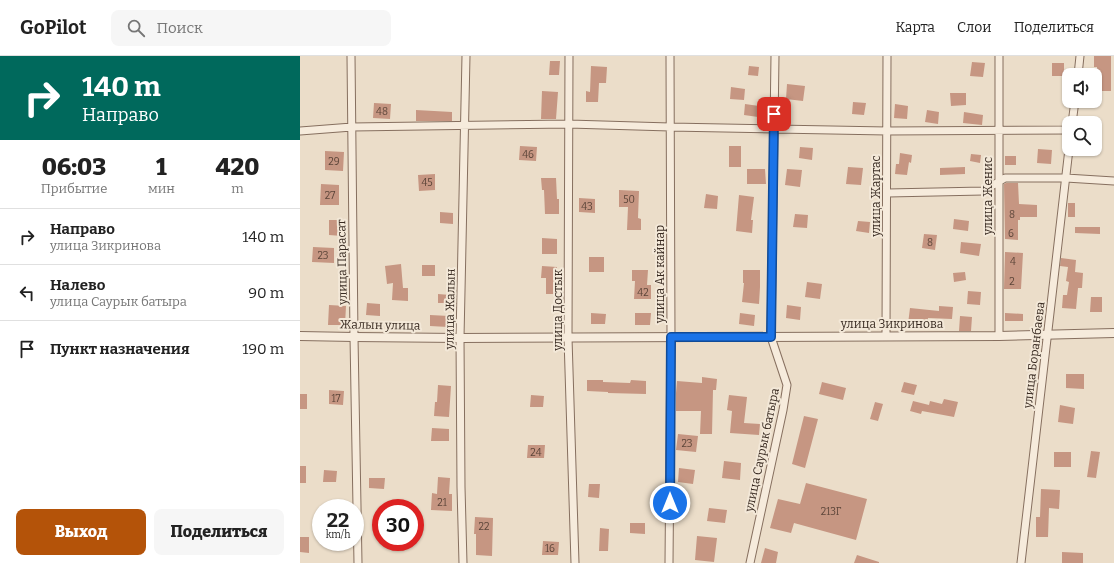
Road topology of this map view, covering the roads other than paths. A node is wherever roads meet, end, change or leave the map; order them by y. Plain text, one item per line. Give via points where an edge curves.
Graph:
1 (351, 56) edge
2 (466, 56) edge
3 (569, 56) edge
4 (670, 56) edge
5 (775, 56) edge
6 (887, 56) edge
7 (998, 56) edge
8 (1080, 56) edge
9 (1079, 68) edge
10 (569, 124) junction
11 (465, 126) junction
12 (670, 127) junction
13 (352, 128) junction
14 (774, 128) junction
15 (999, 130) junction
16 (1062, 130) edge
17 (300, 131) edge
18 (887, 131) junction
19 (1068, 156) edge
20 (1066, 178) junction
21 (999, 181) junction
22 (1114, 181) edge
23 (888, 193) junction
24 (1114, 332) edge
25 (1047, 334) junction
26 (300, 336) edge
27 (886, 336) junction
28 (1000, 336) junction
29 (671, 337) junction
30 (771, 337) junction
31 (354, 338) junction
32 (460, 338) junction
33 (568, 338) junction
34 (358, 563) edge
35 (463, 563) edge
36 (575, 563) edge
37 (669, 563) edge
38 (750, 563) edge
39 (1022, 563) edge

1 - 13 street, улица Парасат
2 - 11 street, улица Жалын
3 - 10 street, улица Достык
4 - 12 street, улица Ак кайнар
5 - 14 street, улица Саурык батыра
6 - 18 street, улица Жартас
7 - 15 street, улица Женис
8 - 9 street
10 - 11 street
10 - 12 street
10 - 33 street, улица Достык
11 - 13 street
11 - 32 street, улица Жалын
12 - 14 street
12 - 29 street, улица Ак кайнар
13 - 17 street
13 - 31 street, улица Парасат
14 - 18 street
14 - 30 street, улица Саурык батыра
15 - 16 street
15 - 18 street
15 - 21 street, улица Женис
18 - 23 street, улица Жартас
19 - 20 street, улица Боранбаева
20 - 21 street via 1005,178
20 - 22 street
20 - 25 street, улица Боранбаева
21 - 23 street via 983,191
21 - 28 street, улица Женис
23 - 27 street, улица Жартас
24 - 25 street, улица Зикринова
25 - 28 street, улица Зикринова
25 - 39 street, улица Боранбаева
26 - 31 street, Жалын улица
27 - 28 street, улица Зикринова
27 - 30 street, улица Зикринова
29 - 30 street, улица Зикринова
29 - 33 street, улица Зикринова
29 - 37 street, улица Ак кайнар
30 - 38 street, улица Саурык батыра via 787,385 784,410
31 - 32 street, Жалын улица
31 - 34 street, улица Парасат
32 - 33 street, Жалын улица
32 - 35 street, улица Жалын
33 - 36 street, улица Достык

